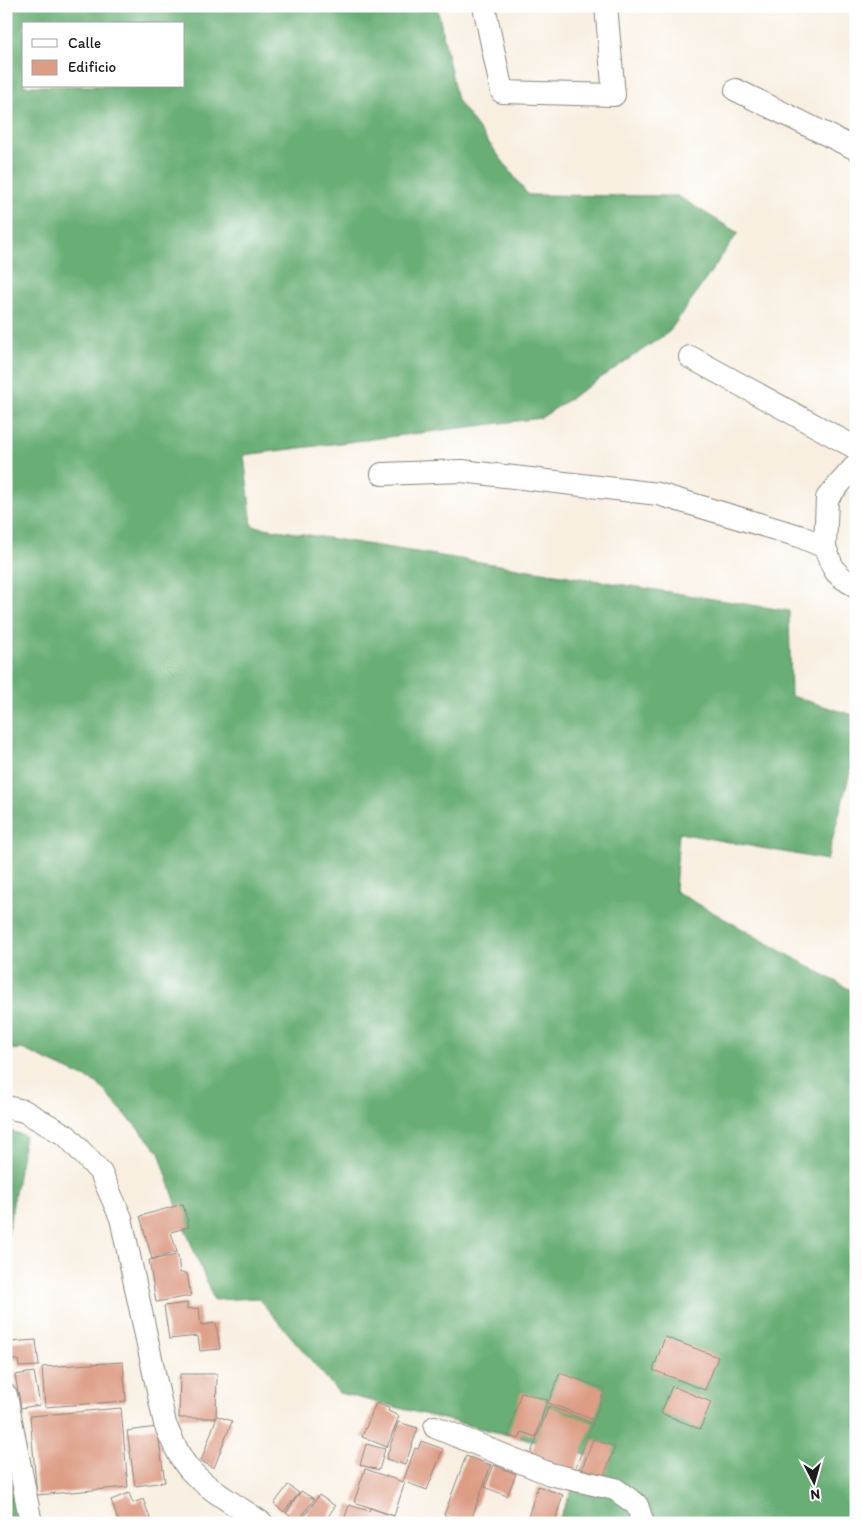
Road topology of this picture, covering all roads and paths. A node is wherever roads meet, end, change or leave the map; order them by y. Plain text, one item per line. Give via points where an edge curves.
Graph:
1 (484, 6) edge
2 (606, 6) edge
3 (736, 90) dead end
4 (856, 149) edge
5 (690, 357) dead end
6 (856, 448) edge
7 (856, 465) edge
8 (382, 474) dead end
9 (826, 546) junction
10 (856, 586) edge
11 (6, 1107) edge
12 (6, 1395) edge
13 (436, 1427) dead end
14 (31, 1523) edge
15 (262, 1523) edge
16 (643, 1523) edge

1 - 2 street via 502,92 614,95
3 - 4 street
5 - 6 street
7 - 9 street via 828,498
8 - 9 street via 462,471 658,494
9 - 10 street via 839,577
11 - 15 street via 24,1111 67,1136 100,1173 121,1218 165,1424 175,1448 189,1469 208,1486
12 - 14 street
13 - 16 street via 550,1474 615,1489 637,1505

